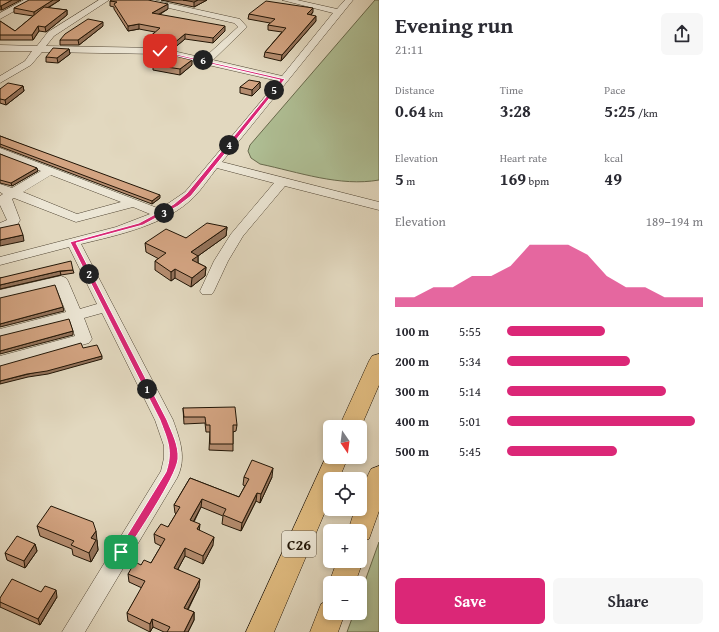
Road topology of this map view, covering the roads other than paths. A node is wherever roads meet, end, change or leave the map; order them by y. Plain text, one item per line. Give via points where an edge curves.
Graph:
1 (30, 0) edge
2 (105, 0) edge
3 (143, 0) edge
4 (286, 0) edge
5 (349, 0) edge
6 (338, 12) junction
7 (0, 16) edge
8 (0, 48) edge
9 (38, 49) junction
10 (206, 61) junction
11 (283, 79) junction
12 (0, 80) edge
13 (0, 151) edge
14 (214, 164) junction
15 (50, 171) junction
16 (282, 181) junction
17 (4, 195) edge
18 (134, 204) junction
19 (378, 205) edge
20 (162, 214) junction
21 (0, 227) edge
22 (73, 242) junction
23 (0, 261) edge
24 (207, 291) dead end
25 (0, 295) edge
26 (106, 307) junction
27 (75, 315) junction
28 (0, 334) edge
29 (379, 361) edge
30 (0, 362) edge
31 (353, 420) edge
32 (334, 464) edge
33 (379, 476) edge
34 (362, 524) edge
35 (328, 620) edge
36 (73, 632) edge
37 (260, 632) edge
38 (324, 632) edge

1 - 7 street
2 - 9 street via 51,34
3 - 10 street via 242,24 243,27
4 - 6 street
5 - 6 street
6 - 11 street
8 - 9 street
9 - 10 street via 152,50
9 - 12 street via 28,63
10 - 11 street
11 - 14 street
13 - 15 street
14 - 16 street
14 - 20 street via 189,195
15 - 17 street
15 - 18 street
16 - 19 street
16 - 24 street via 238,234 221,261
17 - 18 street via 76,218
17 - 21 street via 14,220
18 - 20 street
20 - 22 street via 120,231
22 - 23 street
22 - 26 street
25 - 27 street via 61,281
26 - 27 street
26 - 36 street via 164,420 173,445 174,459 170,473
27 - 28 street
27 - 30 street via 84,340
29 - 31 main road
32 - 37 main road, C26
33 - 34 main road
35 - 38 main road

